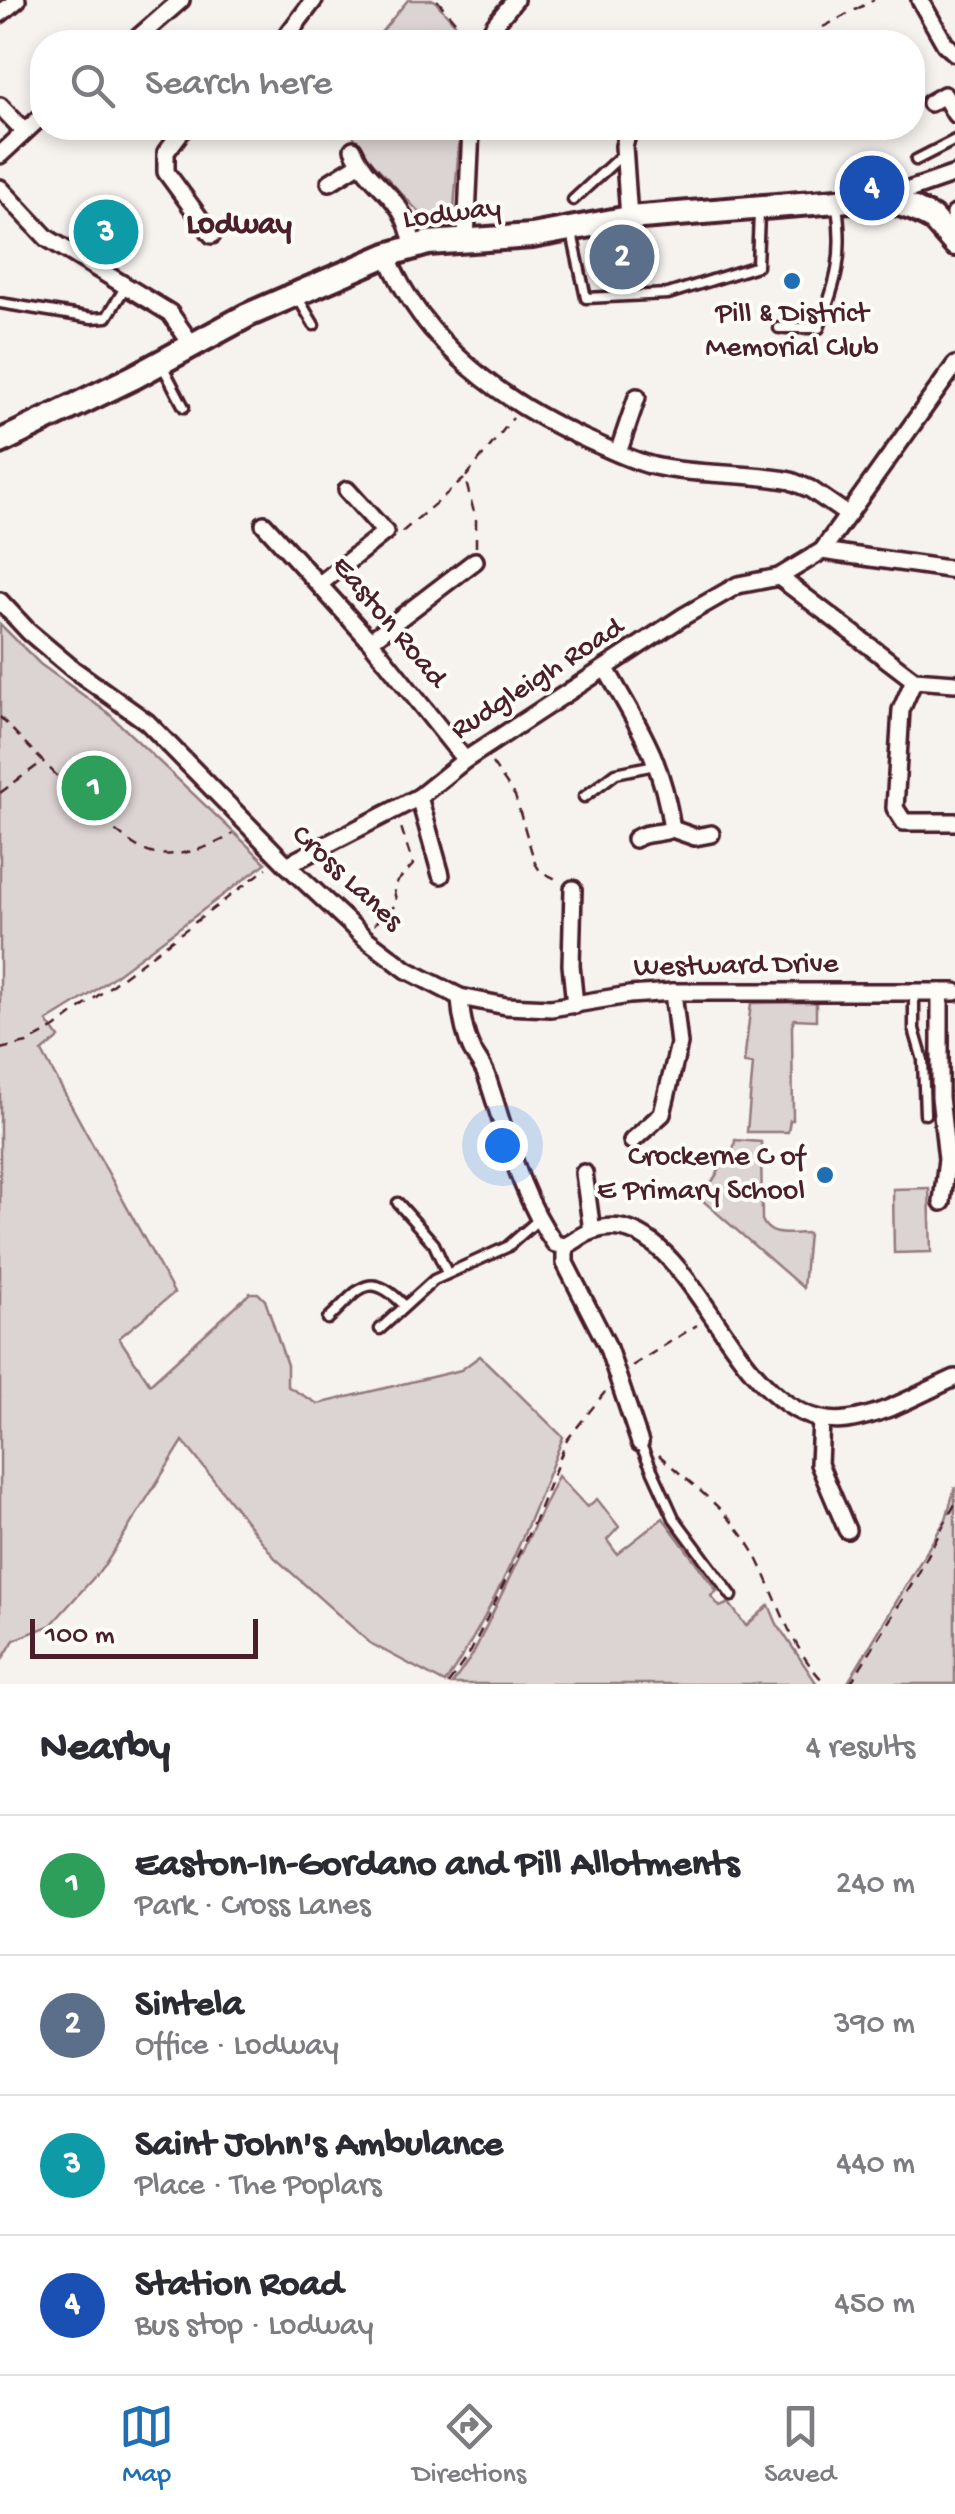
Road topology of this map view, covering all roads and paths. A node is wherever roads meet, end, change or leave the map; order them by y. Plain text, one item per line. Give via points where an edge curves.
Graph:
1 (17, 0) edge
2 (181, 0) edge
3 (314, 0) edge
4 (437, 0) edge
5 (516, 0) edge
6 (874, 0) edge
7 (920, 0) edge
8 (0, 14) edge
9 (824, 26) dead end
10 (147, 30) edge
11 (291, 30) edge
12 (463, 30) edge
13 (492, 30) edge
14 (955, 53) edge
15 (930, 103) dead end
16 (0, 106) edge
17 (955, 114) edge
18 (30, 126) edge
19 (24, 131) junction
20 (173, 140) edge
21 (470, 140) edge
22 (626, 140) edge
23 (955, 140) edge
24 (624, 152) junction
25 (0, 155) edge
26 (916, 160) dead end
27 (955, 174) edge
28 (330, 182) dead end
29 (0, 188) edge
30 (573, 200) dead end
31 (836, 201) junction
32 (894, 202) junction
33 (215, 206) dead end
34 (760, 207) junction
35 (955, 214) edge
36 (200, 218) junction
37 (629, 218) junction
38 (571, 228) junction
39 (212, 235) dead end
40 (466, 240) junction
41 (955, 243) edge
42 (412, 246) junction
43 (386, 255) junction
44 (126, 285) junction
45 (295, 294) junction
46 (0, 303) edge
47 (314, 325) dead end
48 (779, 328) dead end
49 (192, 344) junction
50 (161, 362) junction
51 (955, 366) edge
52 (637, 397) dead end
53 (184, 407) dead end
54 (528, 412) junction
55 (0, 442) edge
56 (618, 453) junction
57 (465, 478) junction
58 (347, 490) dead end
59 (848, 514) junction
60 (264, 524) dead end
61 (370, 544) junction
62 (822, 551) junction
63 (475, 561) joint
64 (955, 570) edge
65 (779, 578) junction
66 (321, 584) junction
67 (0, 601) edge
68 (370, 641) junction
69 (606, 669) junction
70 (914, 680) junction
71 (955, 683) edge
72 (0, 717) edge
73 (481, 750) junction
74 (465, 760) junction
75 (44, 762) junction
76 (658, 765) junction
77 (0, 793) edge
78 (584, 796) dead end
79 (419, 797) junction
80 (395, 810) junction
81 (955, 822) edge
82 (247, 824) junction
83 (672, 829) junction
84 (711, 834) dead end
85 (635, 839) dead end
86 (284, 862) junction
87 (441, 874) dead end
88 (573, 889) joint
89 (364, 938) junction
90 (673, 992) junction
91 (914, 992) junction
92 (947, 992) edge
93 (460, 996) junction
94 (576, 1005) junction
95 (0, 1049) edge
96 (925, 1114) dead end
97 (632, 1141) dead end
98 (584, 1173) dead end
99 (942, 1202) dead end
100 (398, 1203) dead end
101 (538, 1220) junction
102 (592, 1231) junction
103 (565, 1246) junction
104 (447, 1273) junction
105 (405, 1306) junction
106 (714, 1315) junction
107 (328, 1319) dead end
108 (380, 1329) dead end
109 (619, 1375) junction
110 (955, 1378) edge
111 (821, 1420) junction
112 (638, 1435) junction
113 (955, 1504) edge
114 (847, 1530) dead end
115 (732, 1596) dead end
116 (448, 1684) edge
117 (826, 1684) edge
118 (850, 1684) edge

1 - 8 street
2 - 10 street
3 - 11 street
4 - 12 path
5 - 13 street
6 - 9 path
7 - 14 street via 938,16
15 - 17 street via 944,95
16 - 19 street
18 - 19 street
19 - 25 street
20 - 36 street via 166,172
21 - 40 street
22 - 24 street
23 - 26 lane
24 - 30 lane
24 - 37 street
27 - 32 street via 900,192
28 - 42 street via 356,156 396,201
29 - 44 street via 47,238
31 - 32 street, Lodway
31 - 34 street, Lodway
31 - 48 lane via 837,281 819,328
32 - 41 street via 932,218
33 - 36 street
34 - 37 street, Lodway
34 - 38 lane via 757,266 668,294 586,298
35 - 41 street
36 - 39 street
37 - 38 street, Lodway
38 - 40 street, Lodway
40 - 42 street, Lodway
42 - 43 street, Lodway
43 - 45 street, Lodway
43 - 54 street via 436,335
44 - 46 lane via 107,317
44 - 49 street via 170,313
45 - 47 lane
45 - 49 street, Lodway
49 - 50 street, Lodway
50 - 53 lane
50 - 55 street, Lodway
51 - 59 street
52 - 56 street
54 - 56 street
54 - 57 path via 513,417
56 - 59 street via 653,466 791,481
57 - 61 path via 408,527 382,545
57 - 63 path via 476,520
58 - 61 street via 385,532
59 - 62 street
60 - 66 street, Easton Road
61 - 66 street
62 - 64 street
62 - 65 street, Rudgleigh Road
63 - 68 street
65 - 69 street, Rudgleigh Road via 738,585
65 - 70 street
66 - 68 street, Easton Road
67 - 82 street, Cross Lanes via 73,670 147,722
68 - 74 street, Easton Road
69 - 73 street, Rudgleigh Road
69 - 76 street
70 - 71 street
70 - 81 street via 901,710 896,808 904,822
72 - 75 path
73 - 74 street, Rudgleigh Road
73 - 88 path via 515,796 540,871
74 - 79 street, Rudgleigh Road
75 - 77 path
75 - 82 path via 134,846 152,853 170,855 224,840
76 - 78 lane via 616,773
76 - 83 street
79 - 80 street, Rudgleigh Road
79 - 87 street
80 - 86 street, Rudgleigh Road
80 - 89 path via 412,864 392,886 397,905
82 - 86 street, Cross Lanes
83 - 84 street via 695,837
83 - 85 street
86 - 89 street, Cross Lanes
86 - 95 path via 55,1028
88 - 94 street
89 - 93 street, Cross Lanes via 407,970
90 - 91 street, Westward Drive
90 - 94 street, Westward Drive
90 - 97 street via 680,1044 662,1114
91 - 92 street, Westward Drive
91 - 96 lane
92 - 99 street
93 - 94 street, Westward Drive via 506,1006
93 - 101 street via 471,1048
98 - 102 street
100 - 104 lane via 434,1244
101 - 103 street via 555,1244
101 - 104 lane via 507,1247
102 - 103 street
102 - 106 street via 617,1229 644,1238
103 - 109 street via 565,1264
104 - 105 lane
105 - 107 lane via 384,1286 370,1284
105 - 108 lane
106 - 109 path
106 - 111 street via 764,1387
109 - 112 street
109 - 116 path via 567,1440 536,1518
110 - 111 street via 874,1414
111 - 114 street via 819,1464
112 - 115 lane via 674,1518
112 - 117 path via 735,1524 786,1630
113 - 118 path

